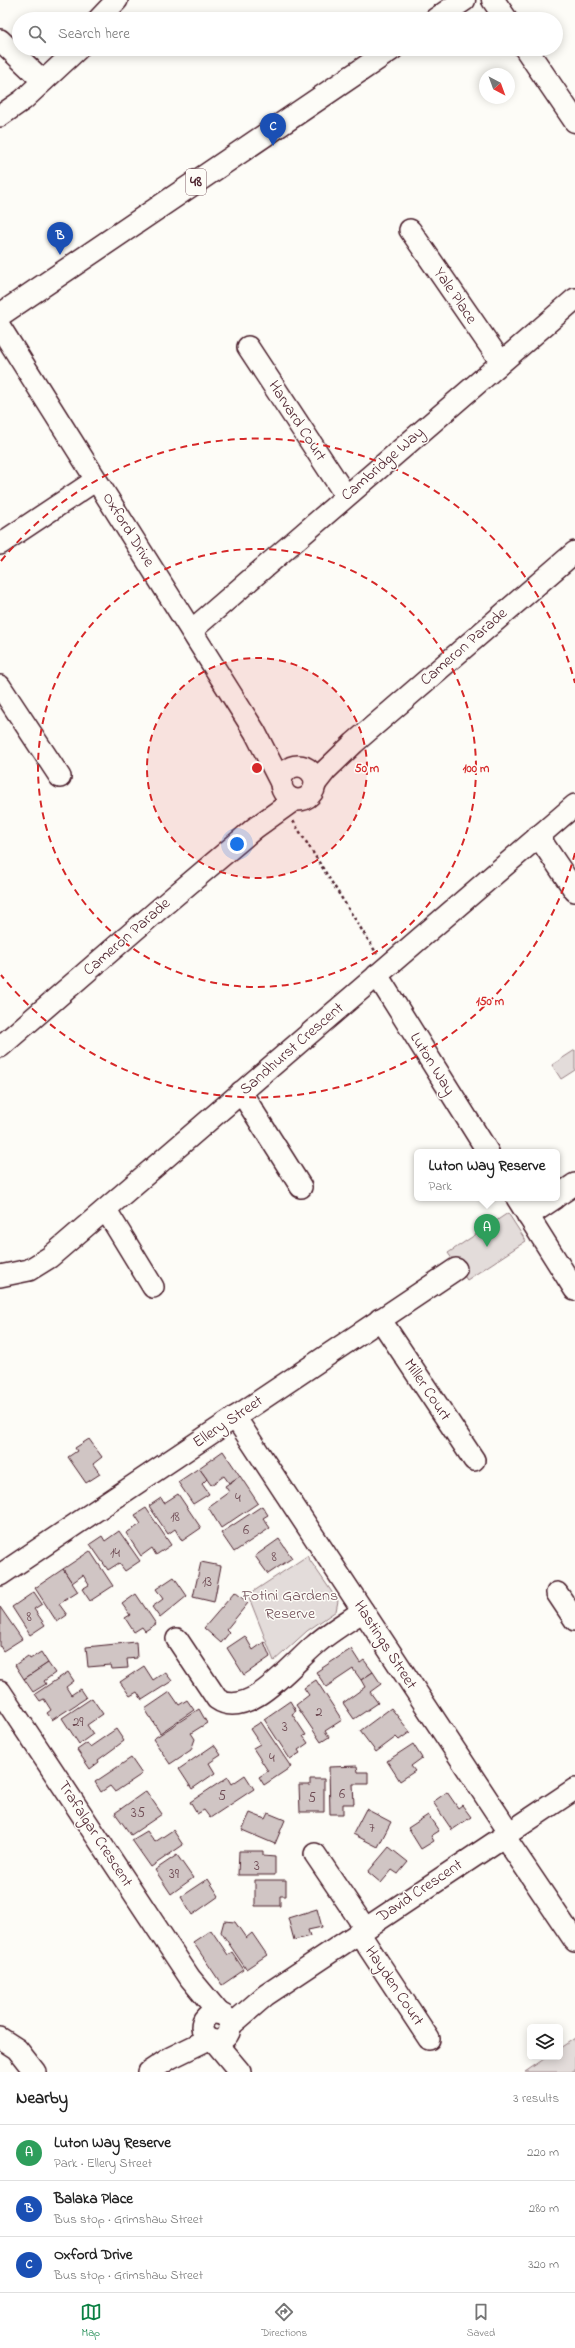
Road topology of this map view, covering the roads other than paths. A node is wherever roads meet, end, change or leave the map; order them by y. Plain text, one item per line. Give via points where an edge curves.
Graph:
1 (117, 0) edge
2 (128, 0) edge
3 (464, 0) edge
4 (493, 0) edge
5 (106, 12) edge
6 (117, 12) edge
7 (446, 12) edge
8 (501, 12) edge
9 (0, 40) edge
10 (12, 51) edge
11 (17, 56) edge
12 (69, 56) edge
13 (382, 56) edge
14 (531, 56) edge
15 (43, 81) junction
16 (0, 116) edge
17 (575, 121) edge
18 (410, 230) dead end
19 (575, 299) edge
20 (0, 316) edge
21 (0, 328) edge
22 (248, 347) dead end
23 (501, 362) junction
24 (96, 480) junction
25 (346, 496) junction
26 (0, 544) edge
27 (574, 554) edge
28 (192, 630) junction
29 (0, 686) edge
30 (255, 732) junction
31 (307, 773) junction
32 (60, 777) dead end
33 (285, 795) junction
34 (575, 805) edge
35 (538, 836) junction
36 (575, 891) edge
37 (378, 965) junction
38 (0, 1047) edge
39 (241, 1092) junction
40 (486, 1149) edge
41 (575, 1184) edge
42 (301, 1187) dead end
43 (560, 1194) edge
44 (519, 1201) edge
45 (550, 1201) edge
46 (106, 1210) junction
47 (528, 1216) junction
48 (456, 1269) dead end
49 (0, 1276) edge
50 (154, 1287) dead end
51 (575, 1290) edge
52 (380, 1320) junction
53 (235, 1417) junction
54 (474, 1460) dead end
55 (0, 1576) edge
56 (557, 1593) dead end
57 (363, 1611) junction
58 (575, 1620) edge
59 (177, 1639) dead end
60 (0, 1691) edge
61 (575, 1789) edge
62 (506, 1834) junction
63 (315, 1854) dead end
64 (362, 1931) junction
65 (575, 1941) edge
66 (216, 2027) junction
67 (0, 2038) edge
68 (429, 2039) dead end
69 (34, 2071) edge
70 (149, 2072) edge
71 (241, 2072) edge

1 - 5 street
2 - 6 street
3 - 7 main road
4 - 8 main road
9 - 10 street
11 - 15 street
12 - 15 street
13 - 20 main road, 48
14 - 17 main road
15 - 16 street
18 - 23 street, Yale Place
19 - 23 street, Cambridge Way
21 - 24 street, Oxford Drive
22 - 25 street, Harvard Court
23 - 25 street, Cambridge Way
24 - 26 street
24 - 28 street, Oxford Drive
25 - 28 street, Cambridge Way
27 - 31 street, Cameron Parade via 326,770
28 - 30 street, Oxford Drive
29 - 32 street
30 - 31 street, Oxford Drive via 273,749
30 - 33 street, Oxford Drive
31 - 33 street via 289,769 285,773
31 - 33 street, Cameron Parade via 308,797
33 - 38 street, Cameron Parade via 255,828
34 - 35 street, Sandhurst Crescent
35 - 36 street
35 - 37 street, Sandhurst Crescent
37 - 39 street, Sandhurst Crescent
37 - 40 street, Luton Way
39 - 42 street
39 - 46 street, Sandhurst Crescent
41 - 43 street
44 - 47 street
45 - 47 street
46 - 49 street, Sandhurst Crescent via 40,1265 15,1274
46 - 50 street
47 - 51 street
48 - 52 street, Ellery Street
52 - 53 street, Ellery Street
52 - 54 street, Miller Court
53 - 55 street, Ellery Street
53 - 57 street, Hastings Street
56 - 58 street
57 - 59 street via 322,1639 276,1682 240,1705 226,1704 217,1699
57 - 62 street, Hastings Street
60 - 66 street, Trafalgar Crescent via 190,1978
61 - 62 street, David Crescent
62 - 64 street, David Crescent
62 - 65 street, Hastings Street
63 - 64 street, Hayden Court
64 - 66 street, David Crescent
64 - 68 street, Hayden Court
66 - 70 street, David Crescent
66 - 71 street, Trafalgar Crescent
67 - 69 street via 16,2049

